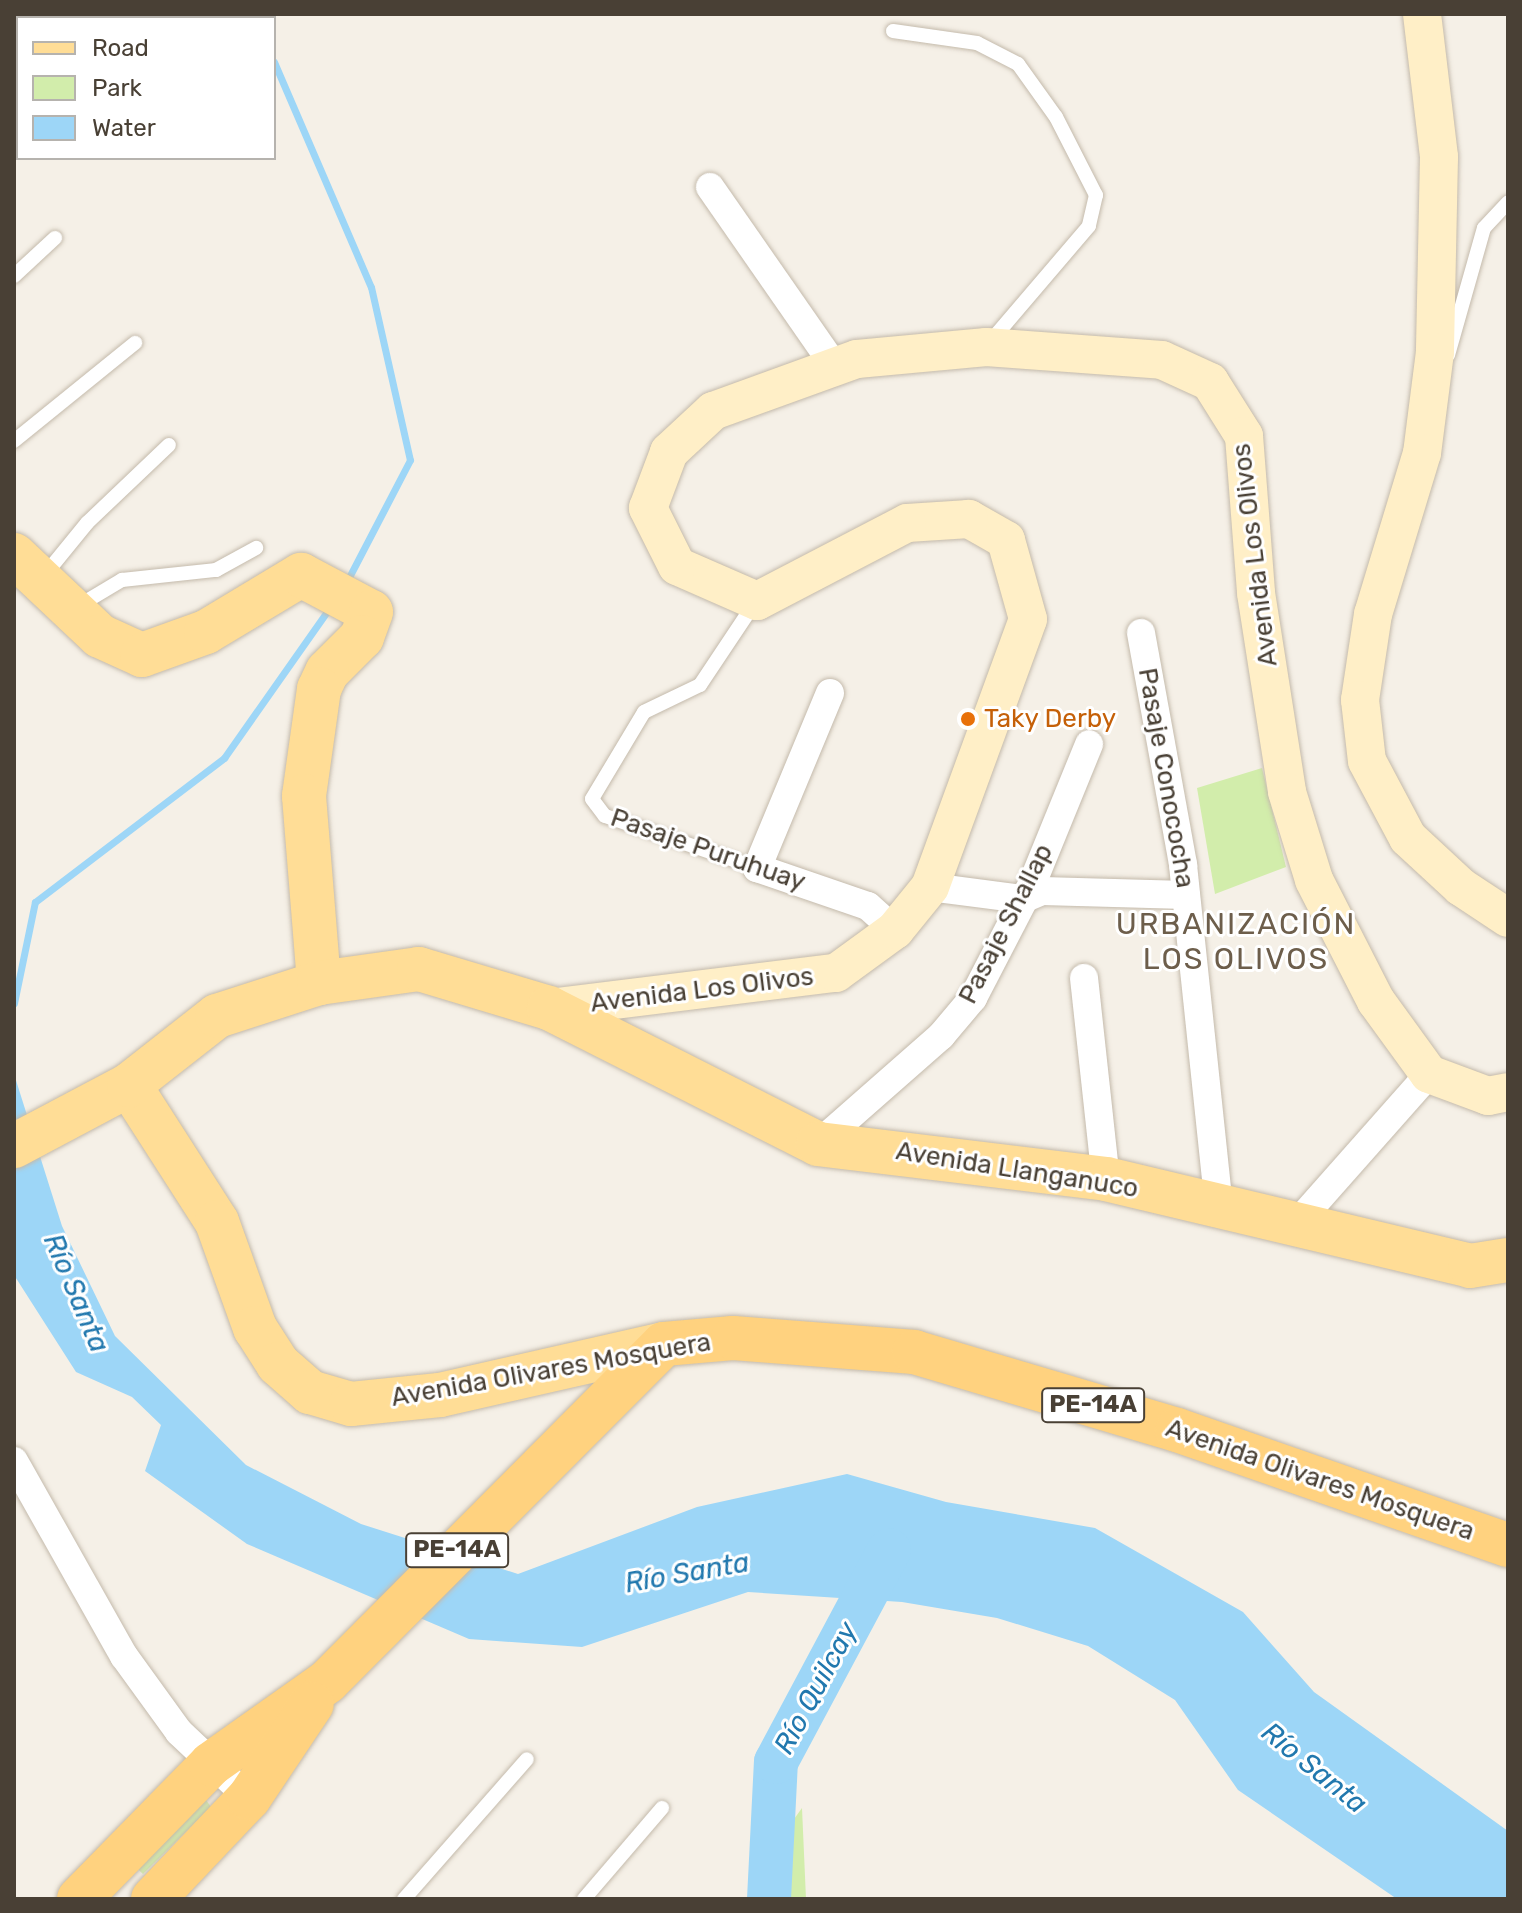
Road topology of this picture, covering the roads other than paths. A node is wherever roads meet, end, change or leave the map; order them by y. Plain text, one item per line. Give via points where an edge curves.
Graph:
1 (1422, 14) edge
2 (893, 31) dead end
3 (710, 187) dead end
4 (1508, 202) edge
5 (55, 238) dead end
6 (14, 276) edge
7 (135, 343) dead end
8 (986, 347) junction
9 (835, 367) junction
10 (1430, 386) junction
11 (14, 441) edge
12 (169, 445) dead end
13 (256, 548) dead end
14 (28, 566) edge
15 (757, 601) junction
16 (73, 610) junction
17 (1141, 633) dead end
18 (830, 693) dead end
19 (1089, 744) dead end
20 (757, 868) junction
21 (930, 887) junction
22 (1186, 895) junction
23 (1023, 899) junction
24 (1508, 918) edge
25 (895, 930) junction
26 (1084, 978) dead end
27 (319, 983) junction
28 (549, 1008) junction
29 (1429, 1074) junction
30 (129, 1085) junction
31 (1508, 1092) edge
32 (818, 1144) junction
33 (14, 1146) edge
34 (1106, 1179) junction
35 (1219, 1209) junction
36 (1298, 1222) junction
37 (1508, 1260) edge
38 (664, 1344) junction
39 (14, 1461) edge
40 (1508, 1545) edge
41 (327, 1682) junction
42 (527, 1759) dead end
43 (211, 1764) junction
44 (249, 1798) junction
45 (662, 1808) dead end
46 (93, 1891) edge
47 (153, 1899) edge
48 (404, 1899) edge
49 (584, 1899) edge

1 - 10 main road via 1439,157
2 - 8 lane via 977,43 1018,64 1056,117 1096,195 1089,226 1006,315
3 - 9 street
4 - 10 lane via 1484,228 1464,312
5 - 6 lane
7 - 11 lane
8 - 9 main road, Avenida Los Olivos via 857,359
8 - 29 main road, Avenida Los Olivos via 1162,360 1210,382 1244,436 1256,593 1287,792 1314,880 1376,1001
9 - 15 main road, Avenida Los Olivos via 713,411 669,452 648,508 677,566
10 - 24 main road via 1422,453 1373,614 1360,700 1367,761 1408,838 1461,887
12 - 14 lane via 87,523
13 - 16 lane via 216,570 122,580
14 - 16 main road
15 - 20 lane, Pasaje Puruhuay via 700,685 644,712 592,799 605,816
15 - 21 main road, Avenida Los Olivos via 907,523 969,519 1006,540 1028,619
16 - 27 main road via 100,636 142,655 206,632 301,575 371,612 362,637 327,672 319,689 308,765 304,796
17 - 22 street, Pasaje Conococha
18 - 20 street
19 - 23 street, Pasaje Shallap
20 - 25 street, Pasaje Puruhuay via 868,906
21 - 23 street
21 - 25 main road, Avenida Los Olivos
22 - 23 street via 1042,891
22 - 35 street, Pasaje Conococha
23 - 32 street, Pasaje Shallap via 965,1008
25 - 28 main road, Avenida Los Olivos via 836,973
26 - 34 street
27 - 28 main road, Avenida Los Olivos via 419,969
27 - 30 main road, Avenida Los Olivos via 217,1016
28 - 32 main road, Avenida Llanganuco
29 - 31 main road via 1488,1096
29 - 36 street
30 - 33 main road, Avenida Los Olivos
30 - 38 main road, Avenida Olivares Mosquera via 217,1222 255,1328 278,1364 310,1392 351,1404 440,1395
32 - 34 main road, Avenida Llanganuco
34 - 35 main road, Avenida Llanganuco
35 - 36 main road, Avenida Llanganuco
36 - 37 main road, Avenida Llanganuco via 1470,1266
38 - 40 highway, Avenida Olivares Mosquera / PE-14A via 733,1338 914,1352 1177,1430
38 - 41 highway, PE-14A
39 - 43 street via 124,1656
41 - 43 highway, PE-14A
41 - 44 highway, PE-14A
42 - 48 lane
43 - 44 street
43 - 46 highway, PE-14A
44 - 47 highway, PE-14A
45 - 49 lane

